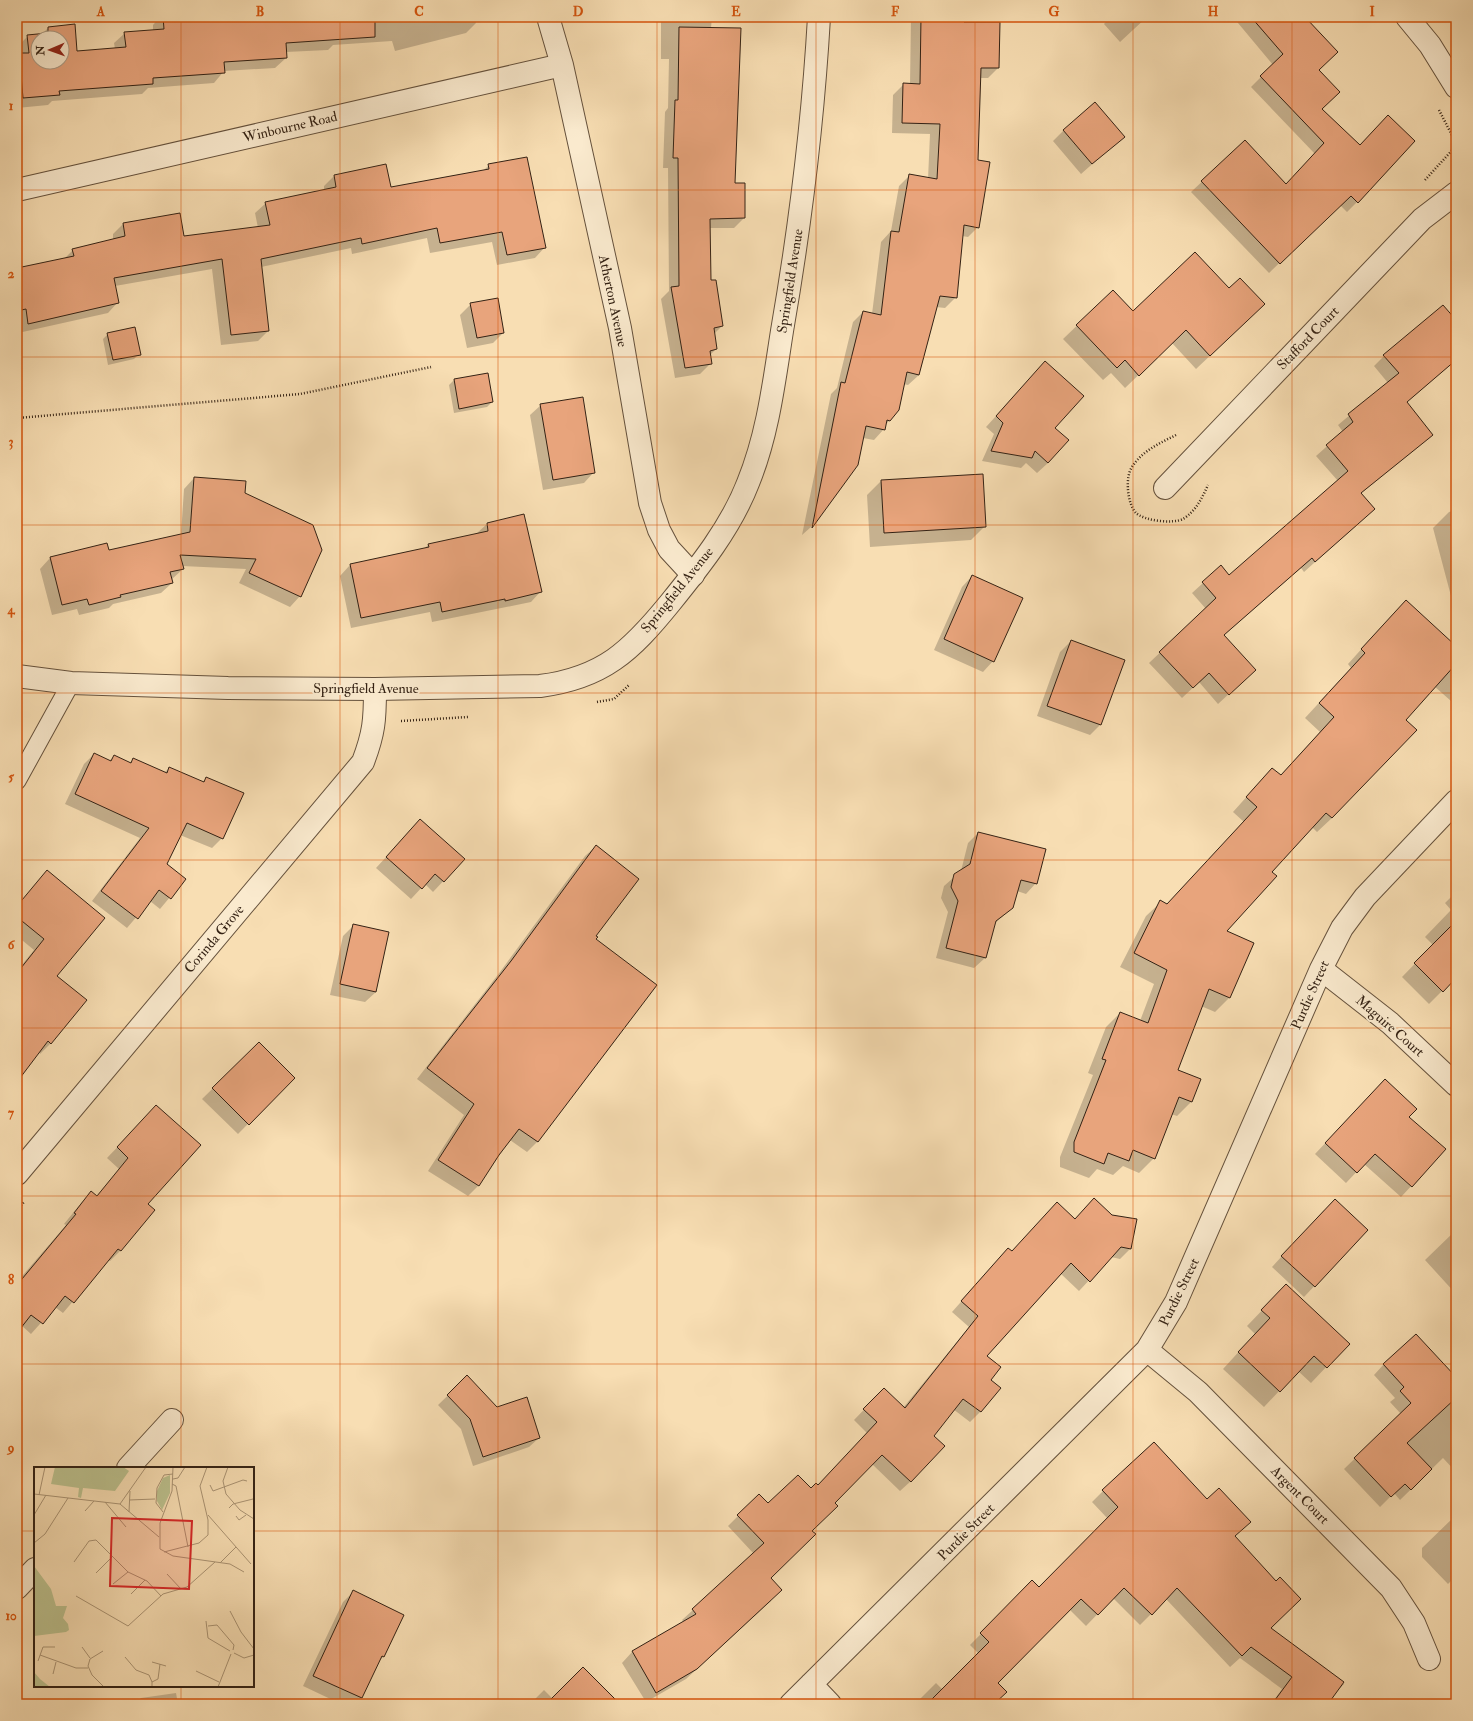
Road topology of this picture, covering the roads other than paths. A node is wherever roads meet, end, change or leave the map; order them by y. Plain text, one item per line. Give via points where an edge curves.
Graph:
1 (548, 17) edge
2 (819, 17) edge
3 (1406, 17) edge
4 (562, 65) junction
5 (1456, 87) edge
6 (17, 190) edge
7 (1456, 193) edge
8 (1165, 488) dead end
9 (692, 575) junction
10 (17, 676) edge
11 (71, 683) junction
12 (375, 689) junction
13 (17, 780) edge
14 (1456, 801) edge
15 (1321, 969) junction
16 (1456, 1085) edge
17 (17, 1174) edge
18 (1148, 1350) junction
19 (172, 1420) dead end
20 (129, 1467) edge
21 (34, 1570) edge
22 (17, 1588) edge
23 (1429, 1659) dead end
24 (811, 1684) junction
25 (791, 1704) edge
26 (830, 1704) edge

1 - 4 street, Atherton Avenue
2 - 9 street, Springfield Avenue via 814,99 795,257 763,441 748,483 730,521
3 - 5 street via 1430,45
4 - 6 street, Winbourne Road
4 - 9 street, Atherton Avenue via 620,328 650,503 658,530 669,549
7 - 8 street, Stafford Court via 1422,219
9 - 12 street, Springfield Avenue via 649,629 603,668 586,676 564,683 540,686
10 - 11 street, Springfield Avenue
11 - 12 street, Springfield Avenue
11 - 13 lane
12 - 17 street, Corinda Grove via 373,736 363,762
14 - 15 street, Purdie Street via 1365,897 1342,928
15 - 16 street, Maguire Court via 1390,1023
15 - 18 street, Purdie Street via 1176,1302
18 - 23 street, Argent Court via 1198,1392 1391,1588 1414,1623
18 - 24 street, Purdie Street
19 - 20 street
21 - 22 street
24 - 25 street, Purdie Street
24 - 26 street

